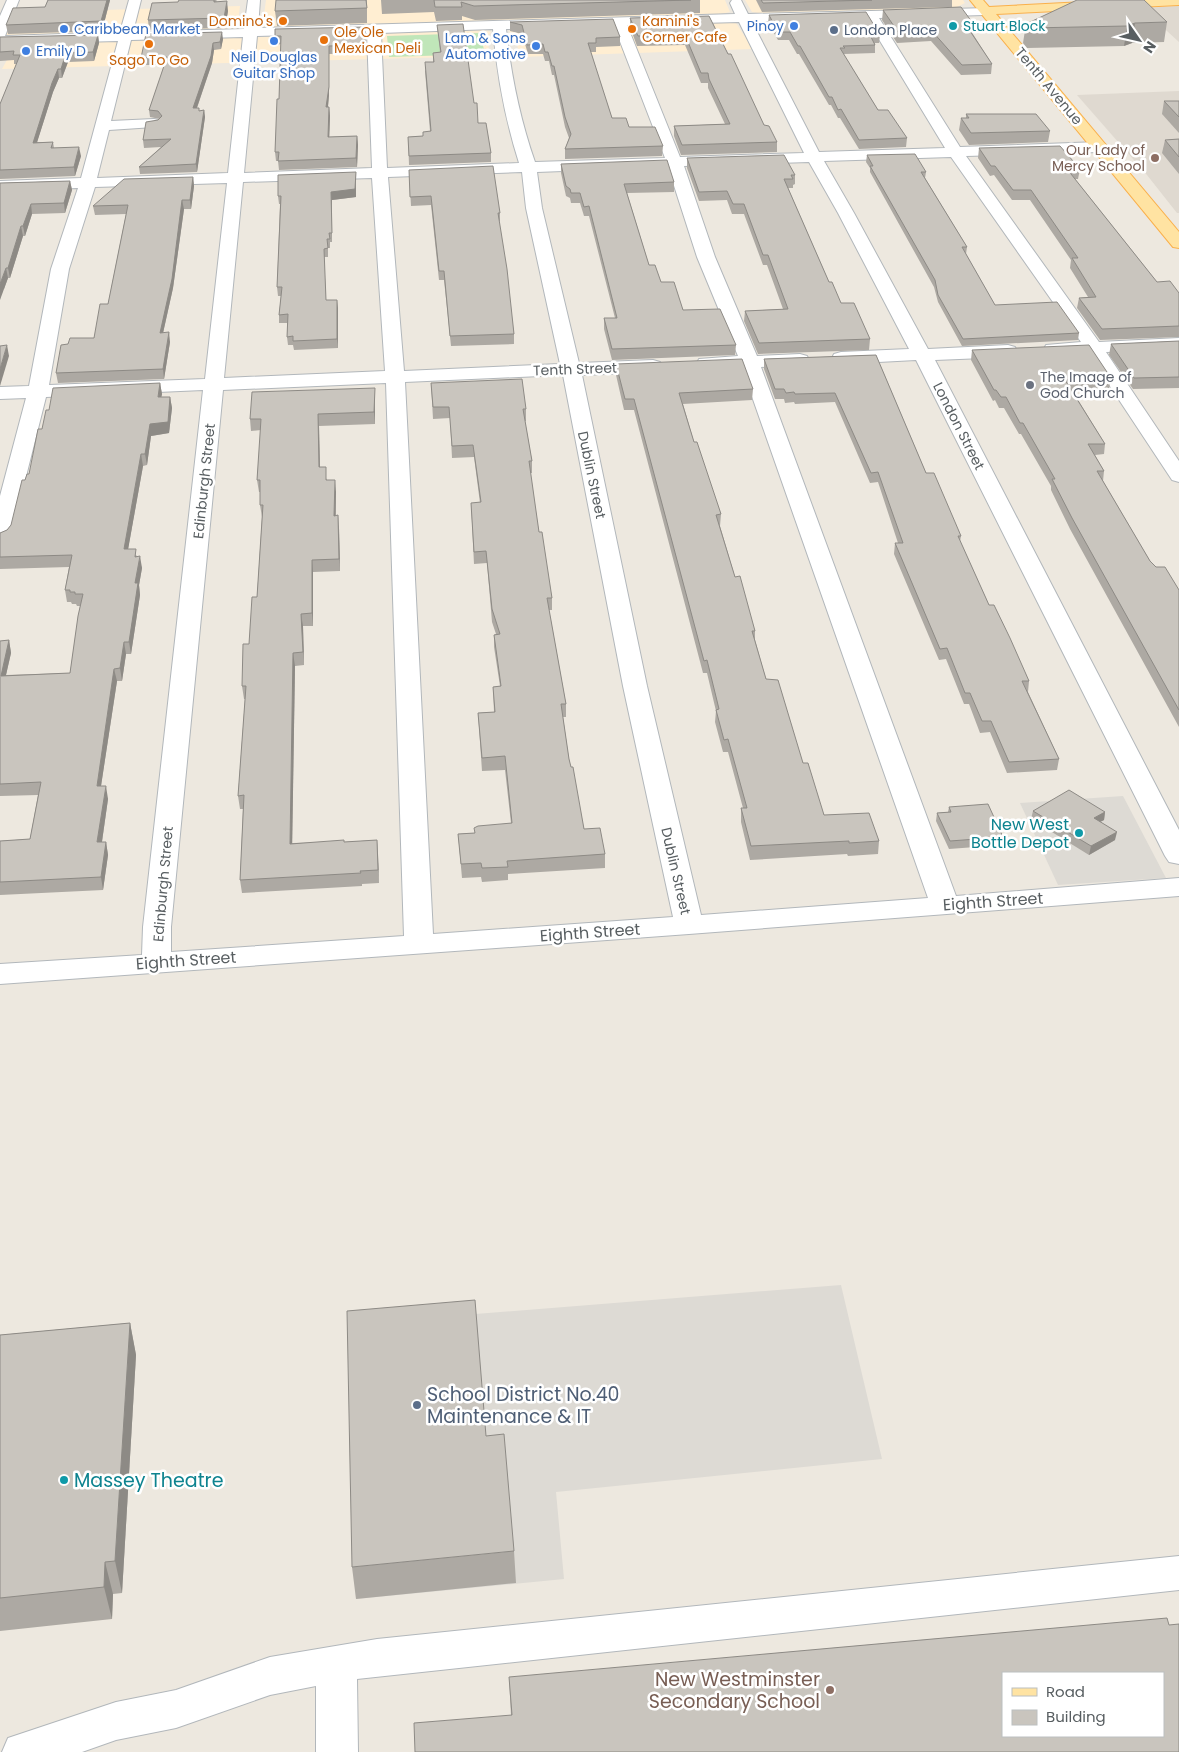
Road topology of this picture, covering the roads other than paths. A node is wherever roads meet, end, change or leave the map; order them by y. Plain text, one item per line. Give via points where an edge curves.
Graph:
1 (14, 0) edge
2 (135, 0) edge
3 (734, 0) edge
4 (1179, 1) edge
5 (258, 4) edge
6 (980, 5) edge
7 (870, 14) junction
8 (744, 18) junction
9 (619, 22) junction
10 (499, 25) junction
11 (374, 28) junction
12 (250, 32) junction
13 (0, 33) edge
14 (126, 36) junction
15 (0, 40) edge
16 (154, 123) edge
17 (102, 131) junction
18 (143, 134) edge
19 (1100, 147) junction
20 (955, 152) junction
21 (814, 158) junction
22 (674, 163) junction
23 (529, 168) junction
24 (380, 173) junction
25 (235, 178) junction
26 (88, 183) junction
27 (0, 186) edge
28 (1179, 243) edge
29 (1179, 344) edge
30 (1094, 348) junction
31 (921, 355) junction
32 (750, 362) junction
33 (569, 369) junction
34 (395, 377) junction
35 (214, 384) junction
36 (38, 391) junction
37 (0, 393) edge
38 (1179, 476) edge
39 (0, 536) edge
40 (1179, 856) edge
41 (1179, 887) edge
42 (945, 905) junction
43 (689, 925) junction
44 (419, 944) junction
45 (156, 962) junction
46 (0, 974) edge
47 (1179, 1573) edge
48 (336, 1665) junction
49 (23, 1752) edge
50 (337, 1752) edge

1 - 13 street
2 - 14 street
3 - 8 street, London Street
4 - 6 main road
5 - 12 street, Edinburgh Street
6 - 7 street
6 - 19 main road, Tenth Avenue
7 - 8 street
7 - 20 street
8 - 9 street
8 - 21 street, London Street
9 - 10 street
9 - 22 street
10 - 11 street
10 - 23 street, Dublin Street via 514,121
11 - 12 street
11 - 24 street
12 - 14 street
12 - 25 street, Edinburgh Street
14 - 15 street
14 - 17 street
16 - 17 street
17 - 18 street
17 - 26 street
19 - 20 street
19 - 28 main road, Tenth Avenue
20 - 21 street
20 - 30 street
21 - 22 street
21 - 31 street, London Street
22 - 23 street
22 - 32 street via 706,257
23 - 24 street
23 - 33 street, Dublin Street via 534,208
24 - 25 street
24 - 34 street
25 - 26 street
25 - 35 street, Edinburgh Street
26 - 27 street
26 - 36 street via 60,269
29 - 30 street, Tenth Street
30 - 31 street, Tenth Street
30 - 38 street
31 - 32 street, Tenth Street
31 - 40 street, London Street
32 - 33 street, Tenth Street
32 - 42 street
33 - 34 street, Tenth Street
33 - 43 street, Dublin Street
34 - 35 street, Tenth Street
34 - 44 street
35 - 36 street, Tenth Street
35 - 45 street, Edinburgh Street
36 - 37 street, Tenth Street
36 - 39 street
41 - 42 street, Eighth Street
42 - 43 street, Eighth Street
43 - 44 street, Eighth Street
44 - 45 street, Eighth Street
45 - 46 street, Eighth Street
47 - 48 street via 556,1637 377,1657
48 - 49 street via 270,1676 176,1708 116,1721
48 - 50 street

